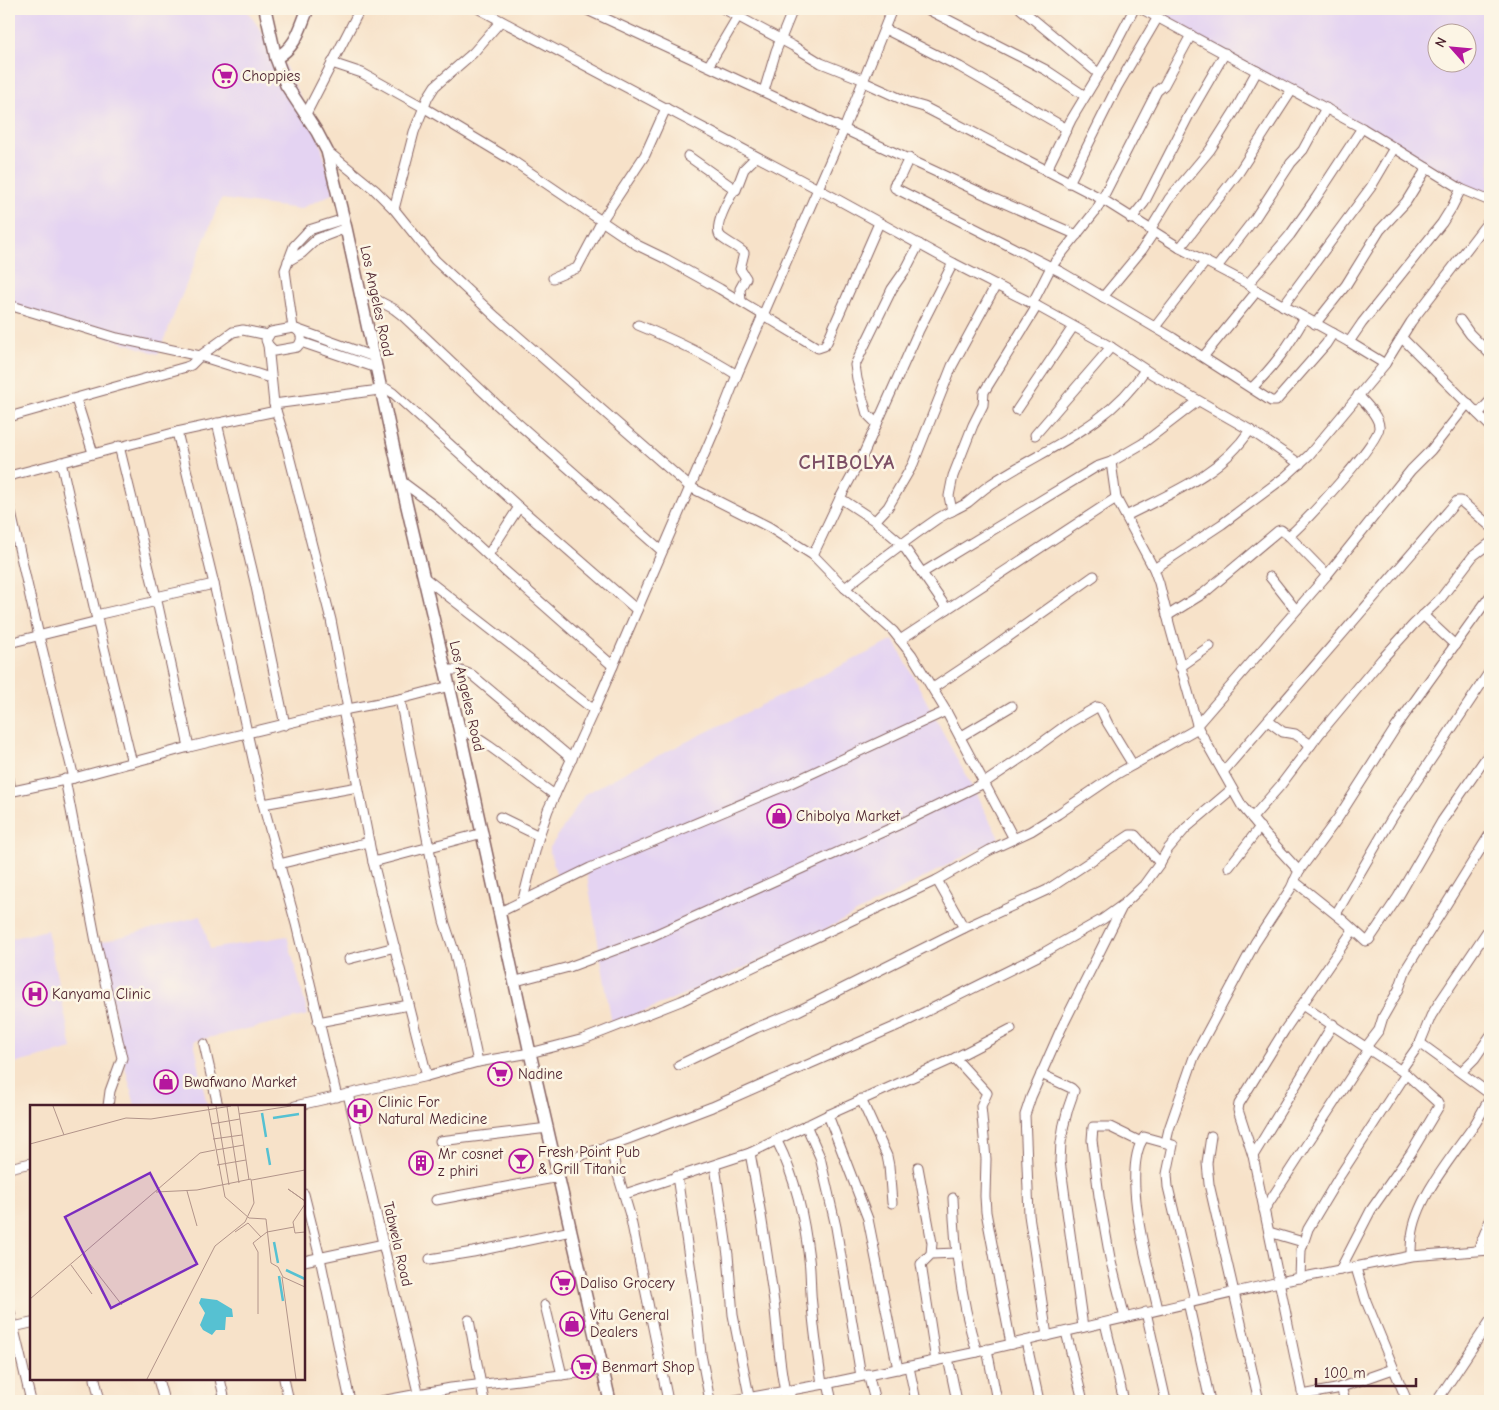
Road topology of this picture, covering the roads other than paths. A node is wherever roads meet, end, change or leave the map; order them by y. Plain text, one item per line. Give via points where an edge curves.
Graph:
1 (264, 9) edge
2 (308, 9) edge
3 (360, 9) edge
4 (479, 9) edge
5 (585, 9) edge
6 (724, 9) edge
7 (793, 9) edge
8 (892, 9) edge
9 (927, 9) edge
10 (1020, 9) edge
11 (1135, 9) edge
12 (738, 16) junction
13 (1158, 18) junction
14 (501, 21) junction
15 (885, 29) junction
16 (1191, 35) junction
17 (781, 39) junction
18 (1225, 53) junction
19 (276, 58) junction
20 (332, 63) junction
21 (709, 65) junction
22 (1257, 71) junction
23 (1098, 73) junction
24 (864, 81) junction
25 (1292, 90) junction
26 (764, 91) junction
27 (1085, 96) junction
28 (423, 107) junction
29 (666, 108) junction
30 (1326, 108) junction
31 (306, 114) junction
32 (1362, 128) junction
33 (844, 129) junction
34 (1067, 129) junction
35 (1394, 148) junction
36 (327, 152) junction
37 (688, 156) dead end
38 (756, 157) junction
39 (909, 158) junction
40 (1427, 168) junction
41 (1046, 171) junction
42 (1069, 182) junction
43 (1461, 189) junction
44 (734, 190) junction
45 (818, 190) junction
46 (1102, 199) junction
47 (1490, 201) edge
48 (394, 209) junction
49 (1131, 219) junction
50 (1490, 219) edge
51 (602, 222) junction
52 (345, 223) junction
53 (880, 224) junction
54 (1152, 231) junction
55 (1077, 235) junction
56 (918, 244) junction
57 (1180, 248) junction
58 (1206, 261) junction
59 (953, 263) junction
60 (1051, 267) junction
61 (1217, 267) junction
62 (553, 278) dead end
63 (1248, 284) junction
64 (996, 285) junction
65 (360, 291) junction
66 (1256, 291) junction
67 (1103, 297) junction
68 (740, 301) junction
69 (9, 305) edge
70 (1034, 305) junction
71 (1283, 306) junction
72 (764, 315) junction
73 (1304, 318) junction
74 (1460, 320) dead end
75 (638, 324) dead end
76 (1315, 324) junction
77 (1073, 327) junction
78 (1154, 327) junction
79 (294, 328) junction
80 (1333, 333) junction
81 (268, 335) junction
82 (1402, 338) junction
83 (301, 342) junction
84 (1349, 342) junction
85 (271, 348) junction
86 (1110, 348) junction
87 (1490, 354) edge
88 (200, 356) junction
89 (1203, 357) junction
90 (376, 363) junction
91 (1385, 364) junction
92 (1145, 370) junction
93 (737, 375) junction
94 (270, 378) junction
95 (1252, 388) junction
96 (382, 390) junction
97 (1358, 395) junction
98 (76, 399) junction
99 (1198, 401) junction
100 (1490, 401) edge
101 (1468, 403) junction
102 (275, 408) junction
103 (1017, 410) dead end
104 (1478, 414) junction
105 (9, 416) edge
106 (217, 423) junction
107 (877, 424) junction
108 (1490, 426) edge
109 (1250, 430) junction
110 (177, 432) junction
111 (1035, 435) dead end
112 (119, 446) junction
113 (93, 453) junction
114 (61, 462) junction
115 (1111, 462) junction
116 (1300, 464) junction
117 (9, 476) edge
118 (401, 481) junction
119 (690, 487) junction
120 (840, 498) junction
121 (1116, 498) junction
122 (9, 504) edge
123 (520, 507) junction
124 (952, 511) junction
125 (1126, 516) junction
126 (876, 521) junction
127 (1490, 526) edge
128 (1290, 536) junction
129 (1490, 543) edge
130 (902, 544) junction
131 (662, 551) junction
132 (488, 555) junction
133 (812, 555) junction
134 (1154, 568) junction
135 (922, 573) junction
136 (1328, 575) junction
137 (1094, 576) dead end
138 (1270, 577) dead end
139 (425, 578) junction
140 (214, 584) junction
141 (845, 588) junction
142 (1490, 596) edge
143 (156, 599) junction
144 (948, 608) junction
145 (637, 610) junction
146 (1296, 610) junction
147 (1423, 614) junction
148 (1167, 616) junction
149 (97, 618) junction
150 (39, 636) junction
151 (900, 640) junction
152 (9, 643) edge
153 (1455, 645) junction
154 (1210, 646) dead end
155 (613, 666) junction
156 (1180, 667) junction
157 (446, 670) junction
158 (1490, 671) edge
159 (450, 686) junction
160 (933, 688) junction
161 (400, 699) junction
162 (1012, 706) dead end
163 (346, 710) junction
164 (594, 710) junction
165 (946, 711) junction
166 (1268, 721) junction
167 (285, 725) junction
168 (1197, 726) junction
169 (460, 728) junction
170 (247, 734) junction
171 (960, 736) junction
172 (1311, 746) junction
173 (189, 747) junction
174 (1490, 752) edge
175 (572, 759) junction
176 (132, 763) junction
177 (1133, 764) junction
178 (1223, 772) junction
179 (9, 779) edge
180 (70, 779) junction
181 (984, 783) junction
182 (358, 787) junction
183 (1232, 789) junction
184 (10, 791) edge
185 (555, 795) junction
186 (263, 804) junction
187 (500, 817) dead end
188 (1252, 818) junction
189 (1260, 827) junction
190 (483, 833) junction
191 (1490, 834) edge
192 (539, 836) junction
193 (1014, 840) junction
194 (370, 842) junction
195 (428, 846) junction
196 (373, 862) junction
197 (1160, 863) junction
198 (279, 864) junction
199 (1229, 867) dead end
200 (1299, 871) junction
201 (937, 880) junction
202 (1294, 881) junction
203 (523, 899) junction
204 (1124, 904) junction
205 (500, 912) junction
206 (1336, 914) junction
207 (1490, 926) edge
208 (964, 928) junction
209 (1354, 930) junction
210 (394, 947) junction
211 (349, 959) dead end
212 (516, 981) junction
213 (1302, 1004) junction
214 (409, 1005) junction
215 (318, 1022) junction
216 (1333, 1024) junction
217 (1011, 1029) dead end
218 (1490, 1036) edge
219 (1420, 1043) junction
220 (204, 1044) dead end
221 (1368, 1048) junction
222 (530, 1053) junction
223 (955, 1058) junction
224 (478, 1062) junction
225 (679, 1065) dead end
226 (1404, 1072) junction
227 (1461, 1072) junction
228 (1041, 1074) junction
229 (426, 1076) junction
230 (348, 1094) junction
231 (1490, 1096) edge
232 (337, 1097) junction
233 (861, 1100) junction
234 (108, 1105) edge
235 (218, 1105) edge
236 (300, 1105) edge
237 (828, 1115) junction
238 (806, 1125) junction
239 (548, 1128) junction
240 (1211, 1136) dead end
241 (440, 1141) dead end
242 (777, 1141) junction
243 (1140, 1142) junction
244 (1166, 1142) junction
245 (609, 1145) junction
246 (750, 1154) junction
247 (1253, 1156) junction
248 (30, 1163) edge
249 (556, 1164) junction
250 (715, 1166) junction
251 (918, 1166) dead end
252 (9, 1168) edge
253 (677, 1176) junction
254 (559, 1177) junction
255 (625, 1194) junction
256 (305, 1198) edge
257 (953, 1198) dead end
258 (436, 1200) dead end
259 (892, 1203) dead end
260 (1264, 1210) junction
261 (1490, 1220) edge
262 (571, 1231) junction
263 (1269, 1232) junction
264 (1303, 1242) junction
265 (384, 1244) junction
266 (1478, 1250) junction
267 (1490, 1250) edge
268 (931, 1254) junction
269 (957, 1254) junction
270 (1411, 1256) junction
271 (320, 1258) junction
272 (430, 1259) dead end
273 (305, 1261) edge
274 (1356, 1268) junction
275 (1340, 1270) junction
276 (1300, 1278) junction
277 (1279, 1282) junction
278 (1233, 1292) junction
279 (1192, 1301) junction
280 (544, 1305) dead end
281 (9, 1308) edge
282 (1158, 1310) junction
283 (1146, 1312) junction
284 (1125, 1318) junction
285 (469, 1320) dead end
286 (1490, 1321) edge
287 (30, 1323) edge
288 (1105, 1323) junction
289 (11, 1327) edge
290 (1083, 1327) junction
291 (1066, 1332) junction
292 (1047, 1336) junction
293 (1026, 1341) junction
294 (1011, 1344) junction
295 (987, 1350) junction
296 (977, 1352) junction
297 (948, 1358) junction
298 (936, 1361) junction
299 (909, 1367) junction
300 (898, 1369) junction
301 (1393, 1369) junction
302 (603, 1370) junction
303 (562, 1375) junction
304 (865, 1375) junction
305 (95, 1380) edge
306 (158, 1380) edge
307 (220, 1380) edge
308 (284, 1380) edge
309 (480, 1384) junction
310 (825, 1384) junction
311 (1341, 1388) junction
312 (787, 1390) junction
313 (419, 1397) edge
314 (1303, 1398) edge
315 (750, 1399) edge
316 (32, 1401) edge
317 (100, 1401) edge
318 (164, 1401) edge
319 (225, 1401) edge
320 (289, 1401) edge
321 (350, 1401) edge
322 (381, 1401) edge
323 (484, 1401) edge
324 (610, 1401) edge
325 (668, 1401) edge
326 (710, 1401) edge
327 (730, 1401) edge
328 (791, 1401) edge
329 (832, 1401) edge
330 (875, 1401) edge
331 (916, 1401) edge
332 (957, 1401) edge
333 (997, 1401) edge
334 (1039, 1401) edge
335 (1083, 1401) edge
336 (1124, 1401) edge
337 (1166, 1401) edge
338 (1210, 1401) edge
339 (1259, 1401) edge
340 (1345, 1401) edge
341 (1407, 1401) edge
342 (1437, 1401) edge

1 - 19 main road, Los Angeles Road
2 - 19 main road via 292,46
3 - 20 street
4 - 14 street
5 - 21 street
6 - 12 street
7 - 17 street
8 - 15 street
9 - 27 street via 1046,70
10 - 23 street
11 - 13 street
11 - 23 street
12 - 17 street
12 - 21 street
13 - 16 street
13 - 42 street via 1117,87
14 - 28 street via 435,86
14 - 29 street
15 - 24 street
15 - 34 street via 960,67
16 - 18 street
16 - 46 street via 1168,79 1157,91
17 - 24 street via 821,63
17 - 26 street
18 - 22 street
18 - 49 street via 1188,115 1144,203
19 - 31 main road, Los Angeles Road via 288,90
20 - 28 street via 362,73
20 - 31 street
21 - 26 street
22 - 25 street
22 - 54 street via 1210,150 1169,199
23 - 27 street
24 - 33 street
24 - 41 street via 910,104 924,107
25 - 30 street
25 - 57 street via 1239,172
26 - 33 street
27 - 34 street
28 - 48 street
28 - 51 street via 513,161
29 - 38 street
29 - 51 street via 642,161
30 - 32 street
30 - 61 street via 1303,150
31 - 36 main road, Los Angeles Road
32 - 35 street
32 - 63 street via 1295,228
33 - 39 street
33 - 45 street
34 - 41 street
35 - 40 street
35 - 71 street via 1370,187
36 - 48 street via 360,176
36 - 52 main road, Los Angeles Road
37 - 44 street
38 - 44 street via 744,169 737,190
38 - 45 street
39 - 55 street
39 - 60 street via 895,188
40 - 43 street
40 - 76 street via 1406,202 1380,230 1346,285
41 - 42 street
42 - 46 street
43 - 47 street
43 - 84 street via 1442,222
44 - 68 street via 719,222 719,234 744,253 740,270 746,278 740,289
45 - 53 street
45 - 72 street
46 - 49 street
46 - 55 street via 1092,218
48 - 119 street via 435,260
49 - 54 street
50 - 82 street
51 - 62 street via 577,268
51 - 68 street via 647,251
52 - 65 main road, Los Angeles Road
52 - 79 street via 317,239 288,262 285,270
53 - 56 street
53 - 72 street via 824,346 818,348
54 - 57 street
54 - 67 street
55 - 60 street
56 - 59 street
56 - 107 street via 855,365 868,414
57 - 58 street
58 - 61 street
58 - 78 street
59 - 64 street
59 - 107 street via 918,330
60 - 67 street
60 - 70 street
61 - 63 street
63 - 66 street
64 - 70 street
64 - 126 street via 952,366 914,464
65 - 90 main road, Los Angeles Road
65 - 131 street via 403,316 496,404
66 - 71 street
66 - 89 street
67 - 78 street
68 - 72 street
69 - 88 street via 117,338
70 - 77 street
70 - 124 street via 984,392 983,405 953,476 949,496
71 - 73 street
72 - 93 street
73 - 76 street
73 - 95 street via 1285,351
74 - 87 street
75 - 93 street
76 - 80 street
77 - 86 street
77 - 103 street
78 - 89 street
79 - 81 street
79 - 83 street via 301,335
79 - 90 street
80 - 84 street
80 - 95 street via 1276,401
81 - 85 street via 266,340
81 - 88 street via 243,330 233,332
82 - 91 street
82 - 101 street
83 - 85 street via 297,347
83 - 90 street
84 - 91 street
85 - 94 street
86 - 92 street
86 - 111 street
88 - 94 street
88 - 98 street via 186,368
89 - 95 street
90 - 96 main road, Los Angeles Road
91 - 97 street
92 - 99 street
92 - 124 street via 1128,394 1096,421
93 - 119 street
94 - 102 street
96 - 102 street
96 - 118 main road, Los Angeles Road
96 - 123 street via 401,398
97 - 116 street
97 - 128 street via 1377,421 1379,430 1352,468
98 - 105 street
98 - 113 street
99 - 109 street
99 - 115 street via 1142,444
100 - 104 street
101 - 104 street
101 - 136 street
102 - 106 street
102 - 163 street via 329,612
104 - 108 street
106 - 110 street
106 - 167 street
107 - 120 street
109 - 116 street
109 - 125 street via 1232,453 1208,472
110 - 112 street
110 - 140 street
112 - 113 street
112 - 143 street
113 - 114 street
114 - 117 street
114 - 149 street
115 - 121 street
115 - 135 street via 1096,467
116 - 134 street via 1209,533
118 - 132 street via 436,507
118 - 139 main road, Los Angeles Road
119 - 131 street
119 - 133 street via 769,527
120 - 126 street
120 - 133 street
121 - 125 street
121 - 144 street
122 - 150 street
123 - 132 street
123 - 145 street
124 - 130 street
125 - 134 street
126 - 130 street
127 - 166 street via 1457,501
128 - 136 street
128 - 148 street via 1278,530 1204,593
129 - 147 street via 1473,556 1441,598
130 - 135 street
130 - 141 street
131 - 145 street
132 - 155 street
133 - 141 street
134 - 148 street
135 - 144 street
136 - 146 street
137 - 160 street
138 - 146 street
139 - 157 main road, Los Angeles Road
139 - 164 street
140 - 143 street
140 - 170 street
141 - 151 street
142 - 153 street
143 - 149 street
143 - 173 street
144 - 151 street
145 - 155 street
146 - 168 street
147 - 153 street
147 - 172 street
148 - 156 street
149 - 150 street
149 - 176 street
150 - 152 street
150 - 180 street
151 - 160 street
153 - 200 street
154 - 156 street
155 - 164 street
156 - 168 street
157 - 159 main road, Los Angeles Road
157 - 175 street via 472,675
158 - 206 street via 1392,818
159 - 161 street
159 - 169 main road, Los Angeles Road
160 - 165 street
161 - 163 street
161 - 195 street
162 - 171 street
163 - 167 street
163 - 182 street
164 - 175 street
165 - 171 street
165 - 203 street via 789,784
166 - 172 street
166 - 178 street
167 - 170 street
168 - 177 street
168 - 178 street
169 - 185 street via 487,743
169 - 190 main road, Los Angeles Road
170 - 173 street
170 - 186 street
171 - 181 street
172 - 188 street
173 - 176 street
174 - 209 street via 1442,821 1369,940
175 - 185 street
176 - 180 street
177 - 181 street via 1097,707
177 - 193 street
178 - 183 street
179 - 184 street
180 - 184 street
180 - 234 street via 96,942 122,1058
181 - 193 street
181 - 212 street via 650,937 569,967
182 - 186 street
182 - 194 street
183 - 188 street
183 - 197 street via 1186,828 1168,848
185 - 192 street
186 - 198 street
187 - 192 street
188 - 189 street
189 - 199 street
189 - 200 street
190 - 195 street
190 - 205 main road, Los Angeles Road
191 - 221 street via 1406,969
192 - 203 street
193 - 201 street
194 - 196 street
194 - 198 street
195 - 196 street
195 - 224 street
196 - 210 street
197 - 204 street
197 - 208 street via 1135,835 1130,835 1046,890
198 - 215 street
200 - 202 street
201 - 208 street
201 - 222 street via 681,1002 584,1040
202 - 206 street
202 - 244 street via 1255,943 1198,1049
203 - 205 street
204 - 228 street
204 - 245 street via 1103,920 1038,956 901,1024 712,1107
205 - 212 main road, Los Angeles Road
206 - 209 street
207 - 219 street via 1431,1016
208 - 225 street
209 - 213 street
210 - 211 street
210 - 214 street
212 - 222 main road, Los Angeles Road
213 - 216 street
213 - 247 street via 1239,1104 1239,1117
214 - 215 street
214 - 229 street
215 - 232 street
216 - 221 street
216 - 247 street
217 - 223 street
218 - 227 street
219 - 226 street
219 - 227 street
220 - 235 street
221 - 226 street
221 - 260 street
222 - 224 street
222 - 239 main road, Los Angeles Road
223 - 233 street
223 - 294 street via 987,1093 981,1106 986,1212
224 - 229 street
226 - 264 street
226 - 275 street via 1440,1106 1371,1210
227 - 231 street
228 - 290 street via 1074,1091 1063,1126 1060,1162
228 - 292 street via 1027,1107 1026,1125 1029,1215
229 - 230 street
230 - 232 street
230 - 265 street, Tabwela Road
231 - 270 street via 1427,1196 1415,1223
232 - 236 street
233 - 237 street
233 - 259 street via 887,1156
237 - 238 street
237 - 300 street via 868,1220
238 - 242 street
238 - 304 street via 820,1157
239 - 241 street
239 - 249 main road, Los Angeles Road
240 - 278 street via 1207,1176
242 - 246 street
242 - 310 street via 796,1186 810,1260 814,1330
243 - 244 street via 1144,1136
243 - 282 street via 1135,1166 1136,1198
243 - 284 street via 1110,1127 1093,1127 1102,1214
244 - 279 street via 1174,1147 1168,1165 1168,1187
245 - 249 street
245 - 255 street
246 - 250 street
246 - 312 street via 775,1311 780,1368
247 - 260 street
248 - 252 street
249 - 254 main road, Los Angeles Road
250 - 253 street
250 - 315 street via 734,1321
251 - 268 street via 932,1243
253 - 255 street
253 - 326 street
254 - 258 street
254 - 262 main road, Los Angeles Road
255 - 325 street
256 - 271 street
257 - 269 street
260 - 263 street
261 - 266 street
262 - 272 street
262 - 302 main road, Los Angeles Road
263 - 264 street
263 - 277 street
264 - 276 street
265 - 271 street
265 - 313 street, Tabwela Road
266 - 267 street
266 - 270 street
268 - 269 street
268 - 298 street via 921,1267
269 - 296 street via 967,1318
270 - 274 street
271 - 273 street
271 - 321 street
274 - 275 street
274 - 301 street
275 - 276 street
276 - 277 street
277 - 278 street
277 - 314 street
278 - 279 street
278 - 339 street
279 - 282 street
279 - 338 street
280 - 303 street
281 - 289 street
282 - 283 street
283 - 284 street
283 - 337 street
284 - 288 street
285 - 309 street
286 - 342 street
287 - 289 street
288 - 290 street
288 - 336 street
289 - 316 street
290 - 291 street
291 - 292 street
291 - 335 street
292 - 293 street
293 - 294 street
293 - 334 street
294 - 295 street
295 - 296 street
295 - 333 street
296 - 297 street
297 - 298 street
297 - 332 street
298 - 299 street
299 - 300 street
299 - 331 street
300 - 304 street
301 - 311 street
301 - 341 street
302 - 303 street
302 - 324 main road, Los Angeles Road
303 - 309 street
304 - 310 street
304 - 330 street
305 - 317 street
306 - 318 street
307 - 319 street
308 - 320 street
309 - 313 street
309 - 323 street
310 - 312 street
310 - 329 street
311 - 314 street
311 - 340 street
312 - 315 street
312 - 328 street
313 - 322 street
315 - 327 street

